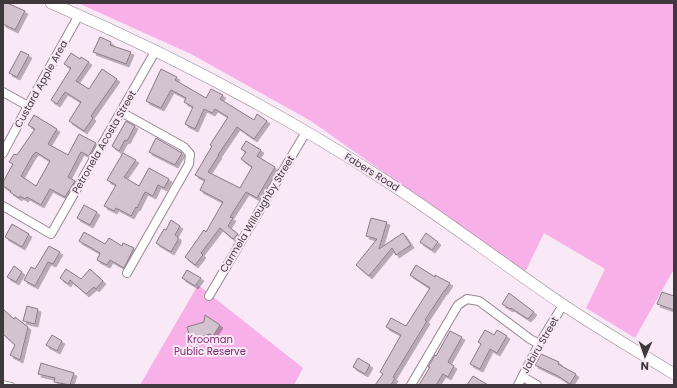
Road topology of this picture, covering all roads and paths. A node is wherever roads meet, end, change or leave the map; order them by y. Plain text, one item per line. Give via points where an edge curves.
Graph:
1 (51, 3) edge
2 (79, 15) junction
3 (156, 50) junction
4 (3, 92) edge
5 (28, 106) junction
6 (121, 112) junction
7 (306, 132) junction
8 (3, 153) edge
9 (3, 206) edge
10 (127, 273) dead end
11 (209, 296) dead end
12 (563, 305) junction
13 (539, 344) junction
14 (674, 374) edge
15 (522, 376) junction
16 (3, 383) edge
17 (12, 385) edge
18 (411, 385) edge
19 (518, 385) edge
20 (537, 385) edge

1 - 2 main road, Fabers Road
2 - 3 main road, Fabers Road
2 - 5 street, Custard Apple Area
3 - 6 street, Petronela Acosta Street
3 - 7 main road, Fabers Road
4 - 5 street
5 - 8 street, Custard Apple Area
6 - 9 street, Petronela Acosta Street via 51,234
6 - 10 street via 184,146 190,154 189,164
7 - 11 street, Carmela Willoughby Street
7 - 12 main road, Fabers Road via 386,180
12 - 13 street, Jabiru Street
12 - 14 main road, Fabers Road
13 - 15 street, Jabiru Street
13 - 18 street via 479,302 467,299 458,305
15 - 19 street, Jabiru Street
15 - 20 street
16 - 17 lane

